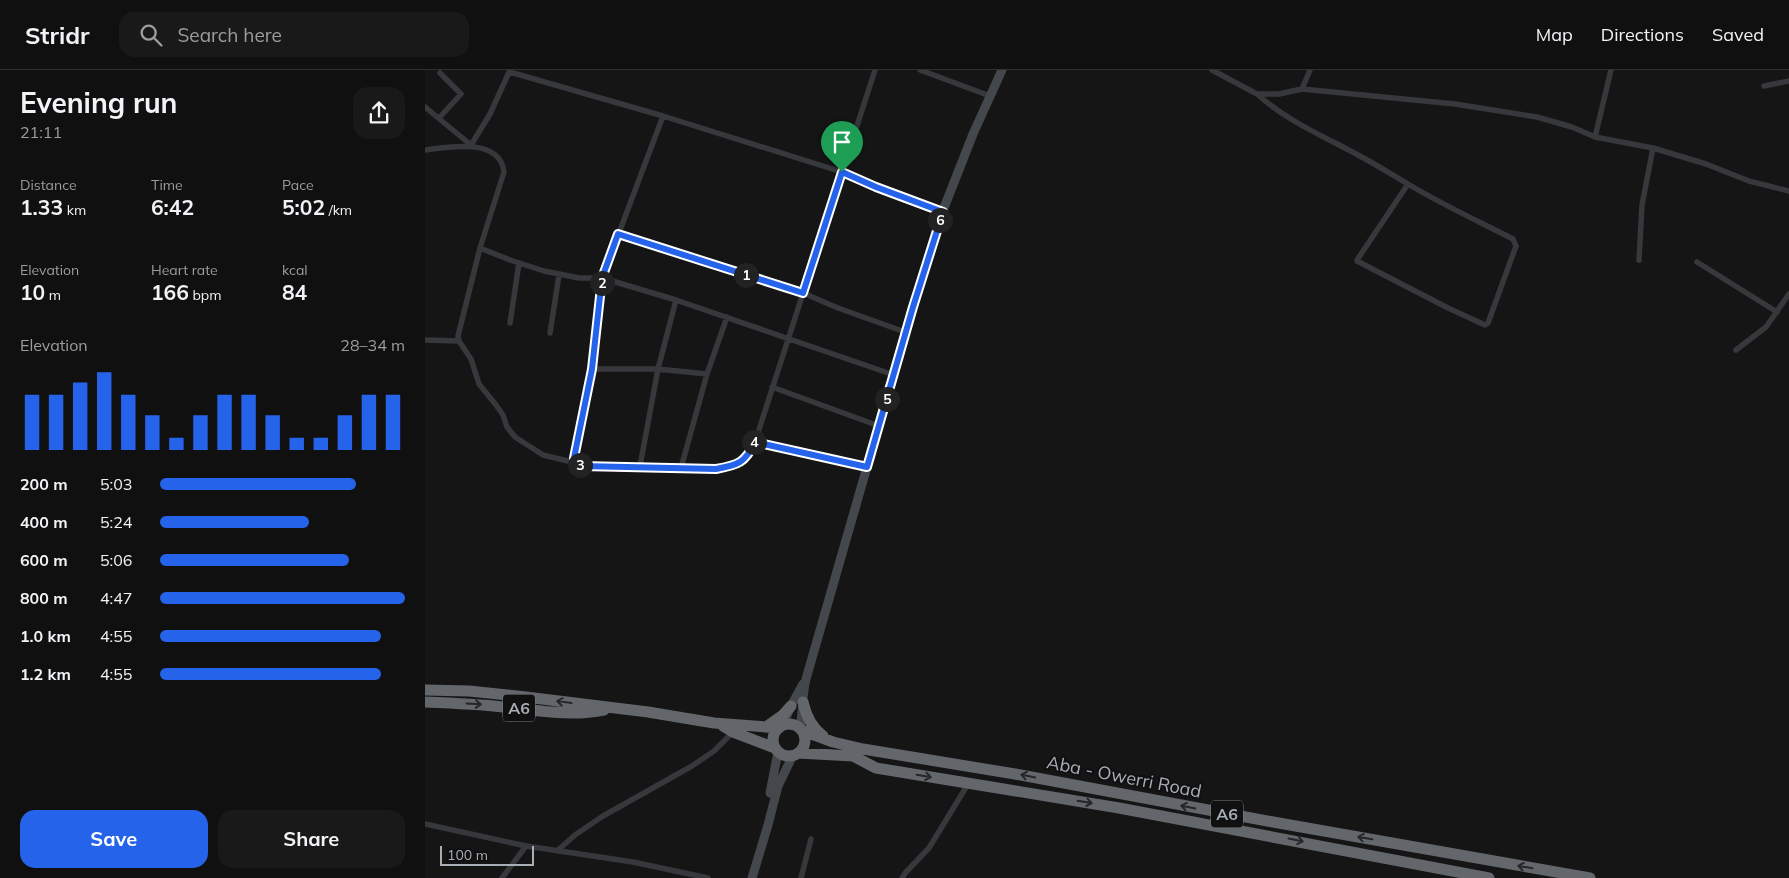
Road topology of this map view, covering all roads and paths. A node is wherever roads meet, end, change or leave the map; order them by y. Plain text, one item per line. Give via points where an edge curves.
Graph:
1 (875, 70) edge
2 (920, 70) edge
3 (1002, 70) edge
4 (1212, 70) edge
5 (1310, 70) edge
6 (1611, 70) edge
7 (510, 71) edge
8 (440, 73) dead end
9 (1789, 81) edge
10 (1764, 86) dead end
11 (1302, 89) junction
12 (1257, 94) junction
13 (990, 96) junction
14 (425, 107) edge
15 (663, 116) junction
16 (439, 118) junction
17 (1595, 137) junction
18 (471, 145) junction
19 (1653, 148) junction
20 (425, 150) edge
21 (842, 172) junction
22 (1408, 184) junction
23 (1789, 191) edge
24 (943, 212) junction
25 (618, 234) junction
26 (480, 248) junction
27 (1639, 260) dead end
28 (1697, 262) dead end
29 (519, 263) junction
30 (559, 275) junction
31 (602, 278) junction
32 (803, 293) junction
33 (1789, 294) edge
34 (676, 300) junction
35 (1777, 312) junction
36 (727, 317) junction
37 (510, 323) dead end
38 (905, 332) junction
39 (550, 333) dead end
40 (788, 338) junction
41 (425, 340) edge
42 (459, 341) junction
43 (1736, 350) dead end
44 (592, 369) junction
45 (658, 369) junction
46 (707, 374) junction
47 (894, 375) junction
48 (772, 387) junction
49 (879, 426) junction
50 (755, 442) junction
51 (576, 463) junction
52 (640, 466) junction
53 (867, 467) junction
54 (681, 468) junction
55 (806, 680) junction
56 (425, 690) edge
57 (425, 702) edge
58 (803, 702) junction
59 (791, 706) junction
60 (613, 708) junction
61 (714, 723) junction
62 (766, 726) junction
63 (781, 726) junction
64 (801, 729) junction
65 (733, 732) junction
66 (833, 742) junction
67 (777, 750) junction
68 (795, 754) junction
69 (968, 784) junction
70 (1273, 822) junction
71 (425, 824) edge
72 (768, 825) junction
73 (1269, 835) junction
74 (811, 839) dead end
75 (526, 846) junction
76 (557, 851) junction
77 (1449, 874) edge
78 (502, 878) edge
79 (708, 878) edge
80 (752, 878) edge
81 (801, 878) edge
82 (902, 878) edge
83 (1489, 878) edge
84 (1590, 878) edge

1 - 21 street
2 - 13 street
3 - 13 main road
4 - 12 street
5 - 11 street
6 - 17 street
7 - 15 street
7 - 18 street
8 - 16 street via 461,94
9 - 10 street
11 - 12 street
11 - 17 street via 1500,110 1537,117
12 - 22 street via 1305,128
13 - 24 main road
14 - 16 street
15 - 21 street
15 - 25 street
16 - 18 street
17 - 19 street
18 - 20 street
18 - 26 street via 490,152 500,161 503,172
19 - 23 street via 1749,181
19 - 27 street via 1642,205
21 - 24 street
21 - 32 street
22 - 22 street via 1515,242 1485,325 1357,261
24 - 38 main road
25 - 31 street
25 - 32 street
26 - 29 street
26 - 42 street
28 - 35 street
29 - 30 street
29 - 37 street
30 - 31 street
30 - 39 street
31 - 34 street
31 - 44 street
32 - 38 street
32 - 40 street
33 - 35 street
34 - 36 street
34 - 45 street
35 - 43 street via 1766,327
36 - 40 street
36 - 46 street
38 - 47 main road
40 - 47 street
40 - 48 street
41 - 42 street
42 - 51 street via 471,359 479,384 496,404 515,437 543,455
44 - 45 street
44 - 51 street via 574,458
45 - 46 street
45 - 52 street
46 - 54 street
47 - 49 main road
48 - 49 street
48 - 50 street
49 - 53 main road
50 - 53 street
50 - 54 street via 748,456 731,466
51 - 52 street via 581,466
52 - 54 street
53 - 55 main road
55 - 58 main road
55 - 59 main road
60 -> 56 highway, Aba - Owerri Road / A6 via 526,696
57 -> 60 highway, Aba - Owerri Road / A6 via 568,713
58 - 64 main road
58 - 66 highway via 812,725
59 - 62 highway
59 - 63 main road
60 - 61 highway, Aba - Owerri Road / A6
61 - 62 highway, Aba - Owerri Road / A6
61 - 65 highway, Aba - Owerri Road / A6
62 - 63 highway, Aba - Owerri Road / A6
63 - 64 highway, Aba - Owerri Road / A6 via 792,724
63 - 67 highway via 773,738
64 - 66 highway, Aba - Owerri Road / A6
64 - 68 highway via 804,745
65 - 67 highway, Aba - Owerri Road / A6
65 - 76 street via 692,766 603,816
70 -> 66 highway, Aba - Owerri Road / A6
67 - 68 highway, Aba - Owerri Road / A6 via 783,755
67 - 72 main road via 767,805
68 -> 69 highway, Aba - Owerri Road / A6 via 853,756 876,768
68 - 72 main road via 778,786
69 -> 73 highway, Aba - Owerri Road / A6
69 - 82 street via 929,848
70 - 73 highway
84 -> 70 highway, Aba - Owerri Road / A6
71 - 75 street
72 - 80 main road
73 -> 77 highway, Aba - Owerri Road / A6
74 - 81 street
75 - 76 street
75 - 78 street
76 - 79 street via 633,862
77 - 83 highway, Aba - Owerri Road / A6

